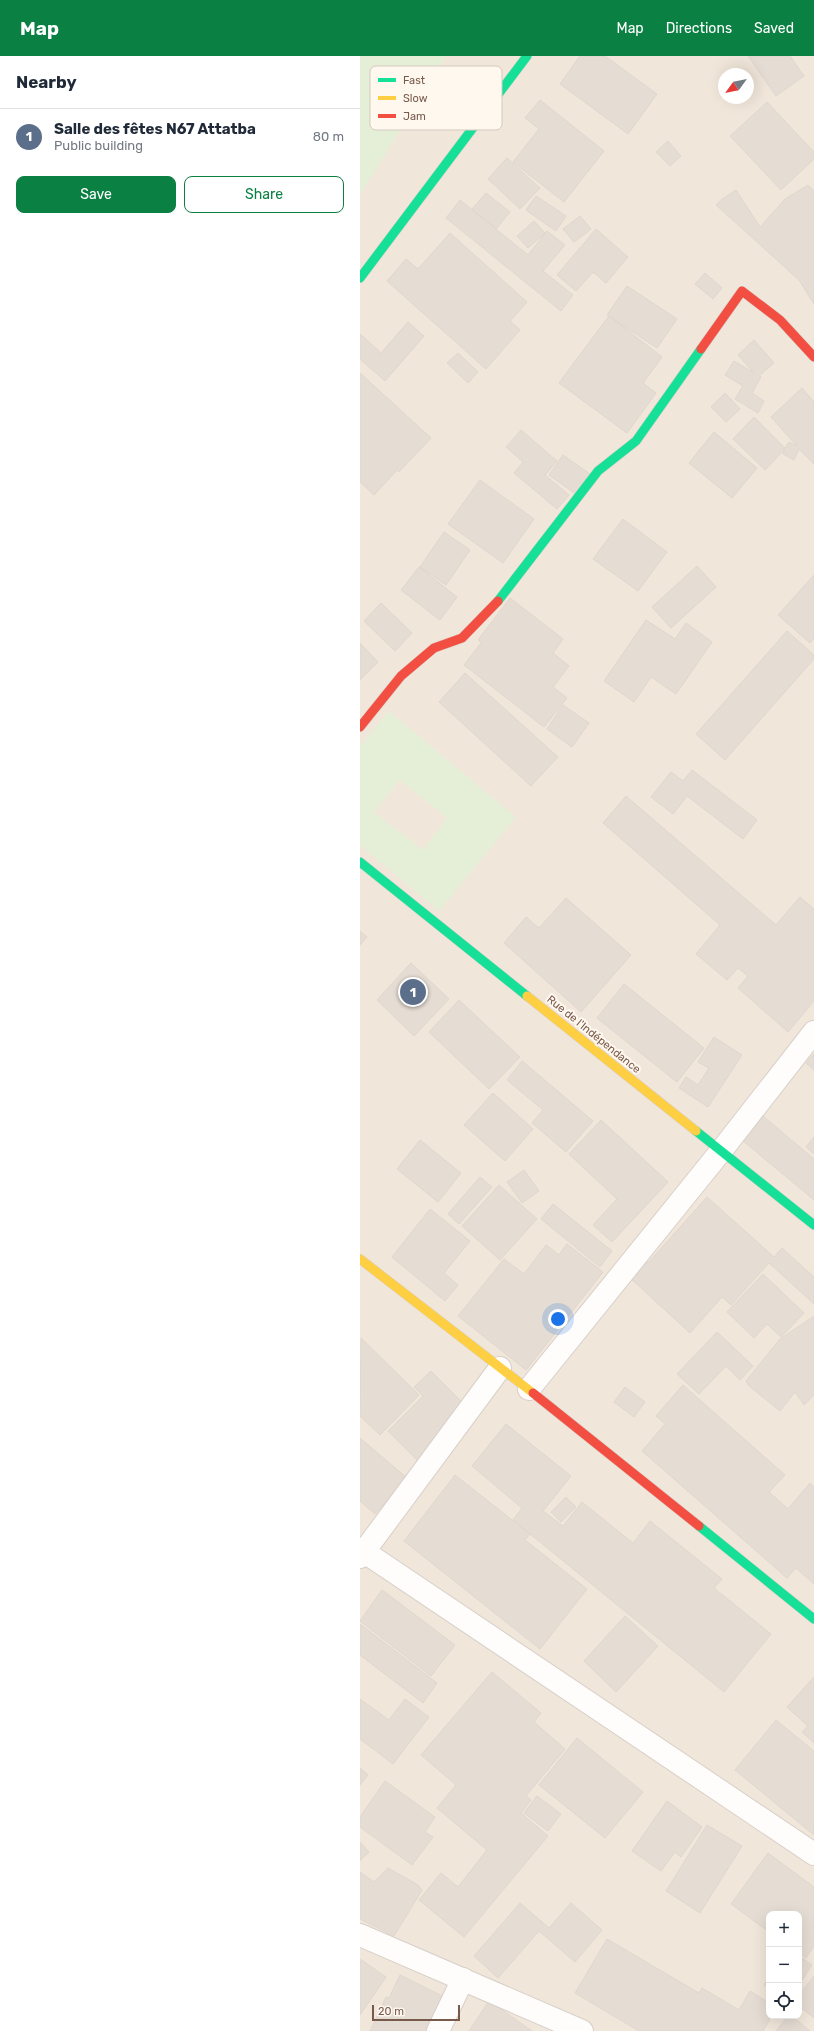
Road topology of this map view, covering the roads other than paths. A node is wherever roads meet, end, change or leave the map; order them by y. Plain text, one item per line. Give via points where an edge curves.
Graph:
1 (527, 56) edge
2 (502, 89) edge
3 (471, 130) edge
4 (360, 278) edge
5 (814, 357) edge
6 (360, 727) edge
7 (360, 862) edge
8 (814, 1032) edge
9 (721, 1151) junction
10 (814, 1226) edge
11 (360, 1259) edge
12 (500, 1368) junction
13 (529, 1389) junction
14 (361, 1553) edge
15 (814, 1619) edge
16 (814, 1854) edge
17 (360, 1935) edge
18 (463, 1979) junction
19 (438, 2031) edge
20 (582, 2031) edge

1 - 2 street
3 - 4 street
5 - 6 street via 780,320 742,291 636,441 598,471 490,611 462,638 434,648 401,676
7 - 9 street, Rue de l'Indépendance
8 - 9 street
9 - 10 street, Rue de l'Indépendance
9 - 13 street
11 - 12 street
12 - 13 street
12 - 14 street
13 - 15 street
14 - 16 street
17 - 18 street
18 - 19 street
18 - 20 street

